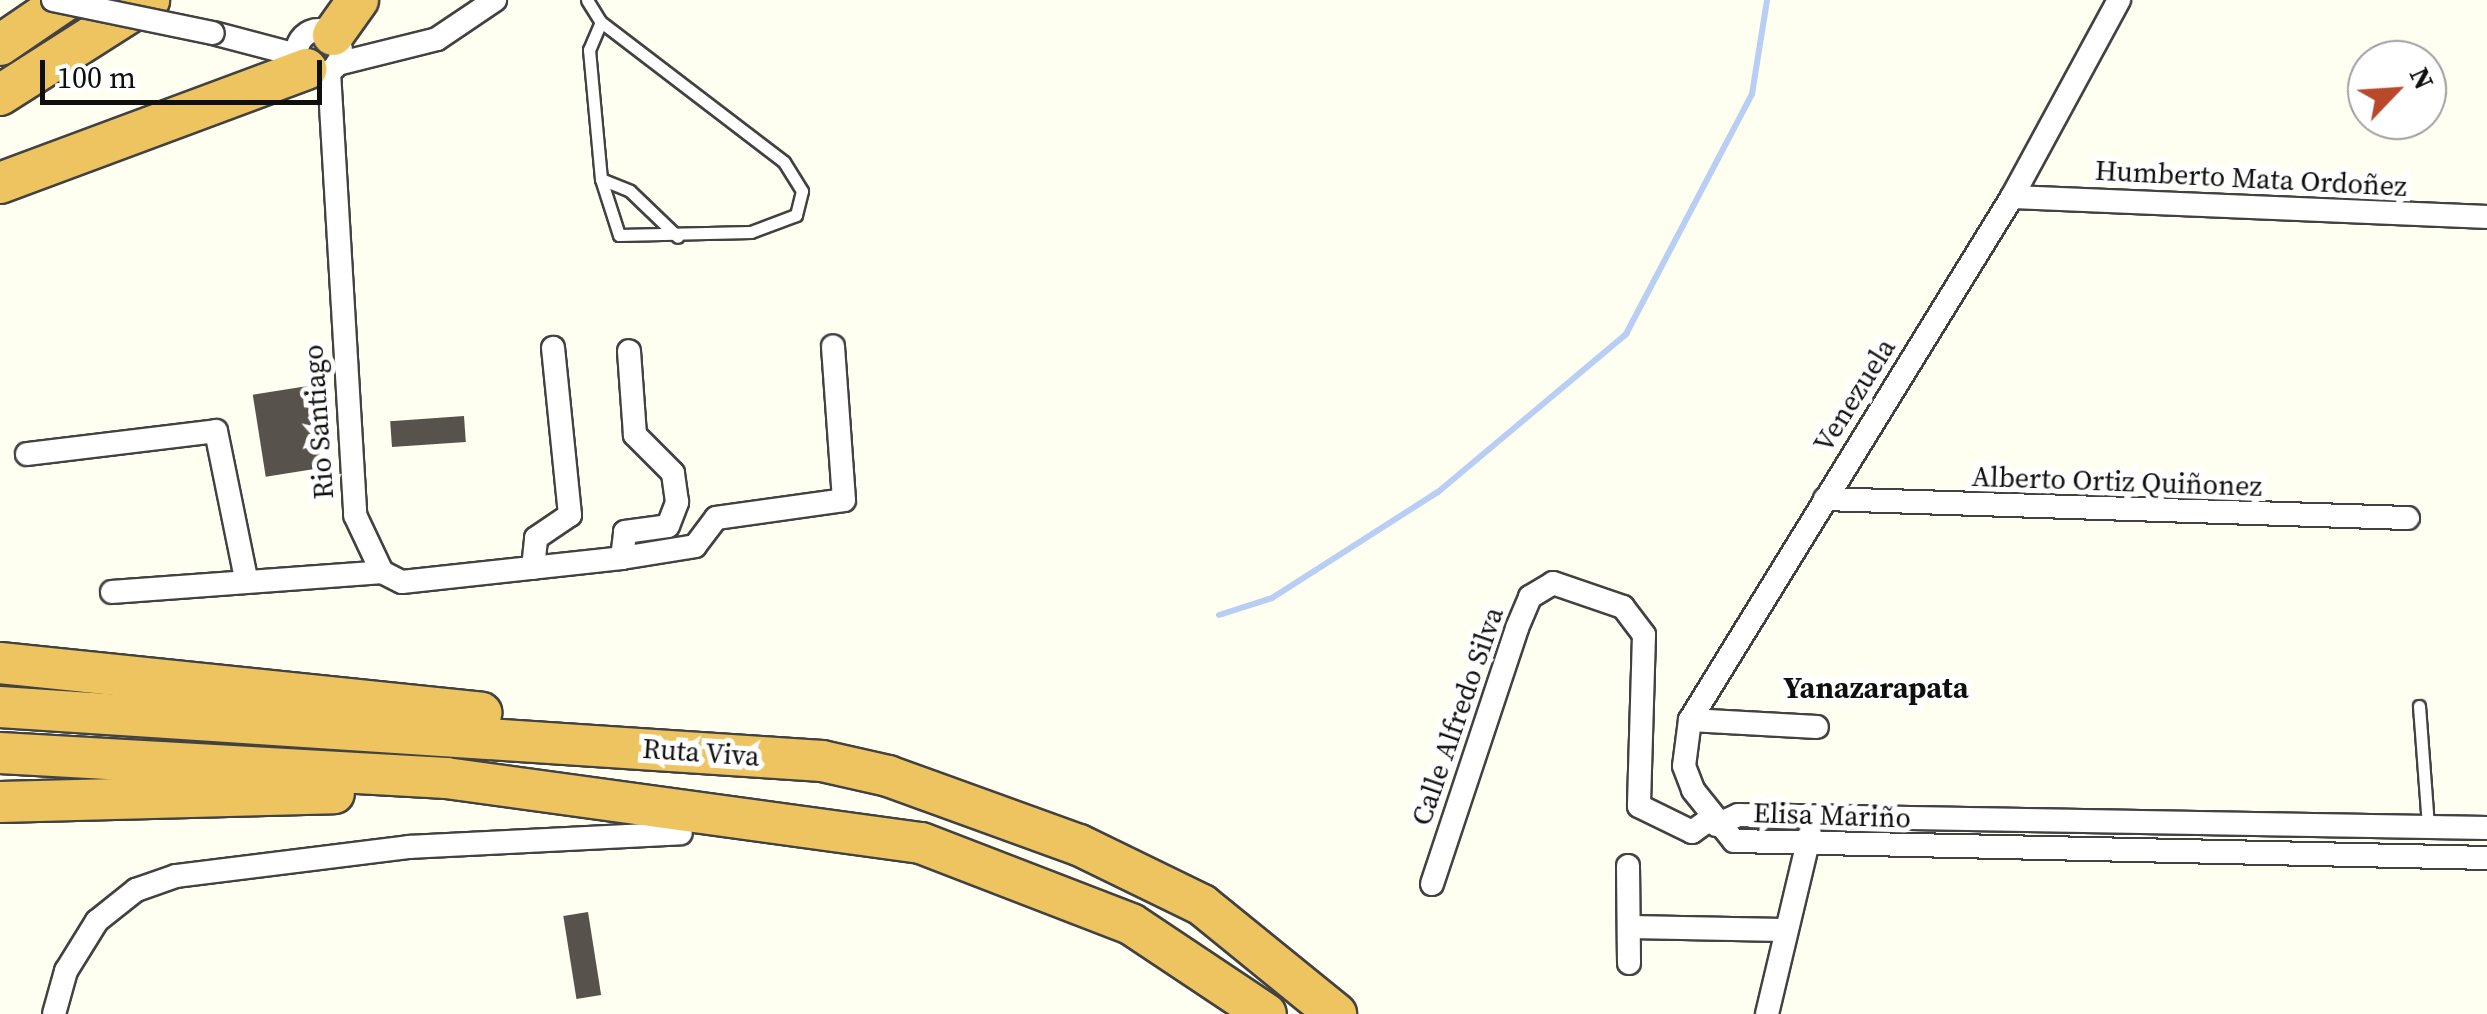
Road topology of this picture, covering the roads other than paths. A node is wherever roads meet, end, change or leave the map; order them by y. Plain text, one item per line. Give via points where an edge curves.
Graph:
1 (53, 0) edge
2 (66, 0) edge
3 (150, 0) edge
4 (358, 0) edge
5 (496, 0) edge
6 (587, 0) edge
7 (2119, 0) edge
8 (601, 22) junction
9 (0, 46) edge
10 (320, 57) junction
11 (0, 95) edge
12 (601, 179) junction
13 (0, 183) edge
14 (2012, 197) junction
15 (2487, 217) edge
16 (678, 237) junction
17 (833, 346) dead end
18 (553, 348) dead end
19 (630, 351) dead end
20 (27, 454) dead end
21 (1825, 499) junction
22 (2408, 518) dead end
23 (622, 558) junction
24 (533, 568) junction
25 (382, 572) junction
26 (246, 579) junction
27 (112, 592) dead end
28 (0, 663) edge
29 (2419, 706) dead end
30 (0, 707) edge
31 (1690, 720) junction
32 (1817, 726) dead end
33 (590, 743) junction
34 (0, 753) edge
35 (446, 778) junction
36 (0, 802) edge
37 (1815, 816) junction
38 (1713, 822) junction
39 (2487, 828) edge
40 (2428, 830) junction
41 (681, 833) dead end
42 (1807, 846) junction
43 (2430, 858) junction
44 (2487, 858) edge
45 (1628, 866) dead end
46 (1432, 884) dead end
47 (1629, 927) junction
48 (1785, 930) junction
49 (1629, 963) dead end
50 (54, 1014) edge
51 (1266, 1014) edge
52 (1336, 1014) edge
53 (1766, 1014) edge

1 - 10 street, bridge
2 - 9 highway
3 - 11 highway
4 - 10 highway
5 - 10 street via 437,40 377,58
6 - 8 lane
7 - 14 street, Venezuela
8 - 12 lane via 589,50
8 - 16 lane via 784,162 802,191 796,214 781,224
10 - 13 highway
10 - 25 street, Rio Santiago via 355,514
12 - 16 lane via 630,191
12 - 16 lane via 619,235
14 - 15 street, Humberto Mata Ordoñez
14 - 21 street, Venezuela
17 - 23 street via 844,500 716,518 694,546
18 - 24 street via 570,515 536,538
19 - 23 street via 635,435 673,473 677,502 668,526 625,532
20 - 26 street via 216,430
21 - 22 street, Alberto Ortiz Quiñonez
21 - 31 street, Venezuela
23 - 24 street
24 - 25 street via 402,582
25 - 26 street
26 - 27 street
28 - 33 highway via 503,715 560,726
29 - 40 lane
30 - 33 highway, Ruta Viva
31 - 32 street
31 - 38 street, Venezuela via 1684,766
33 - 52 highway, Ruta Viva via 822,761 1020,822 1202,906
34 - 35 highway, Ruta Viva
35 - 36 highway via 390,792
35 - 51 highway, Ruta Viva via 922,843 1131,924
37 - 38 street, Elisa Mariño
37 - 40 street, Elisa Mariño
37 - 42 street
38 - 42 street, Elisa Mariño via 1734,841
38 - 46 street, Calle Alfredo Silva via 1692,832 1640,806 1644,635 1622,608 1553,583 1530,597 1517,628
39 - 40 street, Elisa Mariño
40 - 43 street
41 - 50 street via 409,847 176,876 136,890 98,921 66,970
42 - 43 street, Elisa Mariño
42 - 48 street
43 - 44 street, Elisa Mariño
45 - 47 street
47 - 48 street
47 - 49 street
48 - 53 street

